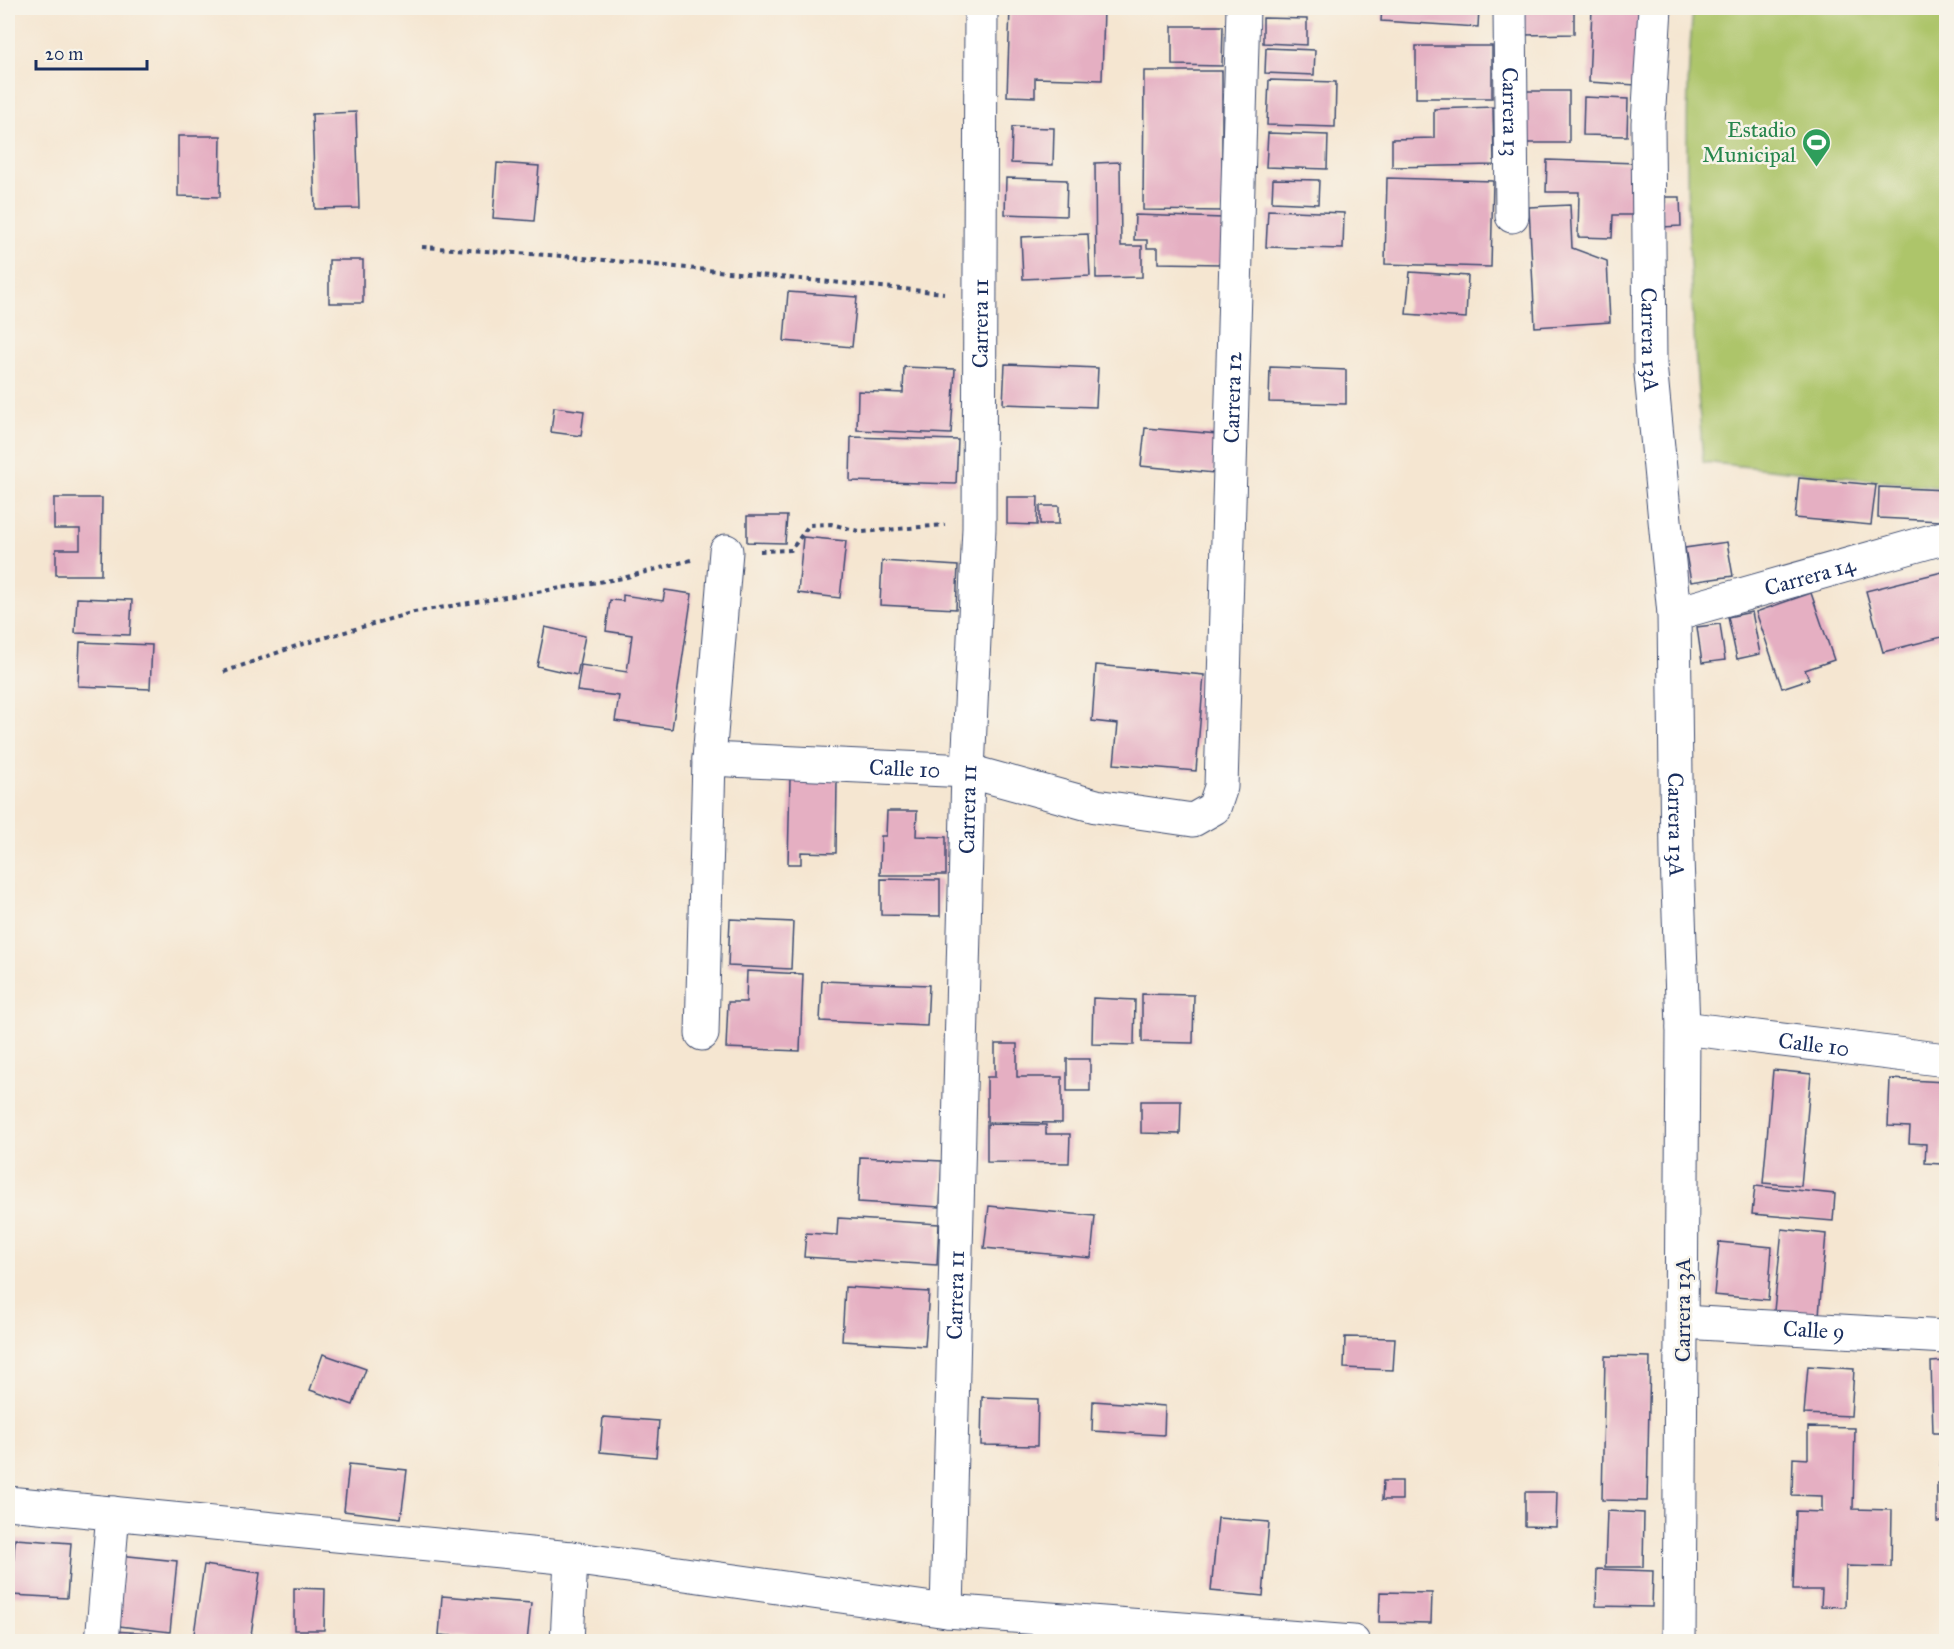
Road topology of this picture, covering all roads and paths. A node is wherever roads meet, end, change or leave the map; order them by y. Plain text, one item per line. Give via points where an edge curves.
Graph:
1 (981, 8) edge
2 (1243, 8) edge
3 (1510, 8) edge
4 (1655, 8) edge
5 (1512, 216) dead end
6 (422, 247) dead end
7 (978, 296) junction
8 (979, 528) junction
9 (1947, 537) edge
10 (726, 551) junction
11 (1674, 614) junction
12 (224, 672) dead end
13 (709, 759) junction
14 (968, 771) junction
15 (1221, 787) joint
16 (1683, 1028) junction
17 (702, 1034) dead end
18 (1947, 1060) edge
19 (1682, 1322) junction
20 (1947, 1337) edge
21 (8, 1503) edge
22 (113, 1513) junction
23 (571, 1558) junction
24 (947, 1611) junction
25 (102, 1641) edge
26 (567, 1641) edge
27 (1353, 1641) edge
28 (1679, 1641) edge

1 - 7 street, Carrera 11
2 - 15 street, Carrera 12
3 - 5 street, Carrera 13
4 - 11 street, Carrera 13A via 1648,123 1650,364
6 - 7 path via 563,256
7 - 8 street, Carrera 11
8 - 10 path via 946,525 862,532 831,524 809,525 791,550
8 - 14 street, Carrera 11
9 - 11 street, Carrera 14
10 - 12 path via 624,578 414,612 296,646
10 - 13 street
11 - 16 street, Carrera 13A
13 - 14 street, Calle 10
13 - 17 street
14 - 15 street, Calle 10 via 1096,806 1193,820 1214,808
14 - 24 street, Carrera 11
16 - 18 street, Calle 10
16 - 19 street, Carrera 13A
19 - 20 street, Calle 9
19 - 28 street, Carrera 13A
21 - 22 street
22 - 23 street
22 - 25 street
23 - 24 street
23 - 26 street
24 - 27 street

